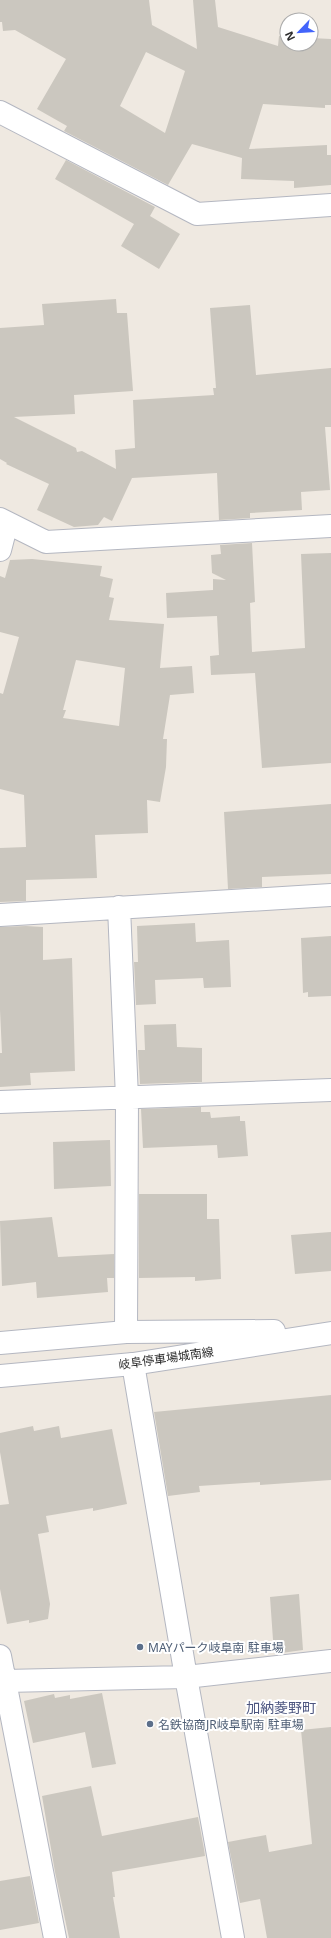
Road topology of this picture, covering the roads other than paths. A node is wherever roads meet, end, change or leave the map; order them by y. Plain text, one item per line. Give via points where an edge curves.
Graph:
1 (0, 112) edge
2 (331, 205) edge
3 (4, 521) edge
4 (331, 526) edge
5 (0, 550) edge
6 (331, 895) edge
7 (119, 907) junction
8 (0, 915) edge
9 (331, 1090) edge
10 (127, 1098) junction
11 (0, 1102) edge
12 (126, 1332) junction
13 (331, 1332) edge
14 (0, 1343) edge
15 (133, 1364) junction
16 (0, 1376) edge
17 (0, 1656) edge
18 (331, 1661) edge
19 (186, 1677) junction
20 (5, 1681) junction
21 (55, 1938) edge
22 (233, 1938) edge

1 - 2 street via 196,214
3 - 4 street via 46,542
3 - 5 street
6 - 7 street
7 - 8 street
7 - 10 street
9 - 10 street
10 - 11 street
10 - 12 street
12 - 13 street, 岐阜停車場城南線
12 - 14 street, 岐阜停車場城南線
13 - 15 street, 岐阜停車場城南線
15 - 16 street, 岐阜停車場城南線
15 - 19 street
17 - 20 street
18 - 19 street
19 - 20 street
19 - 22 street
20 - 21 street

